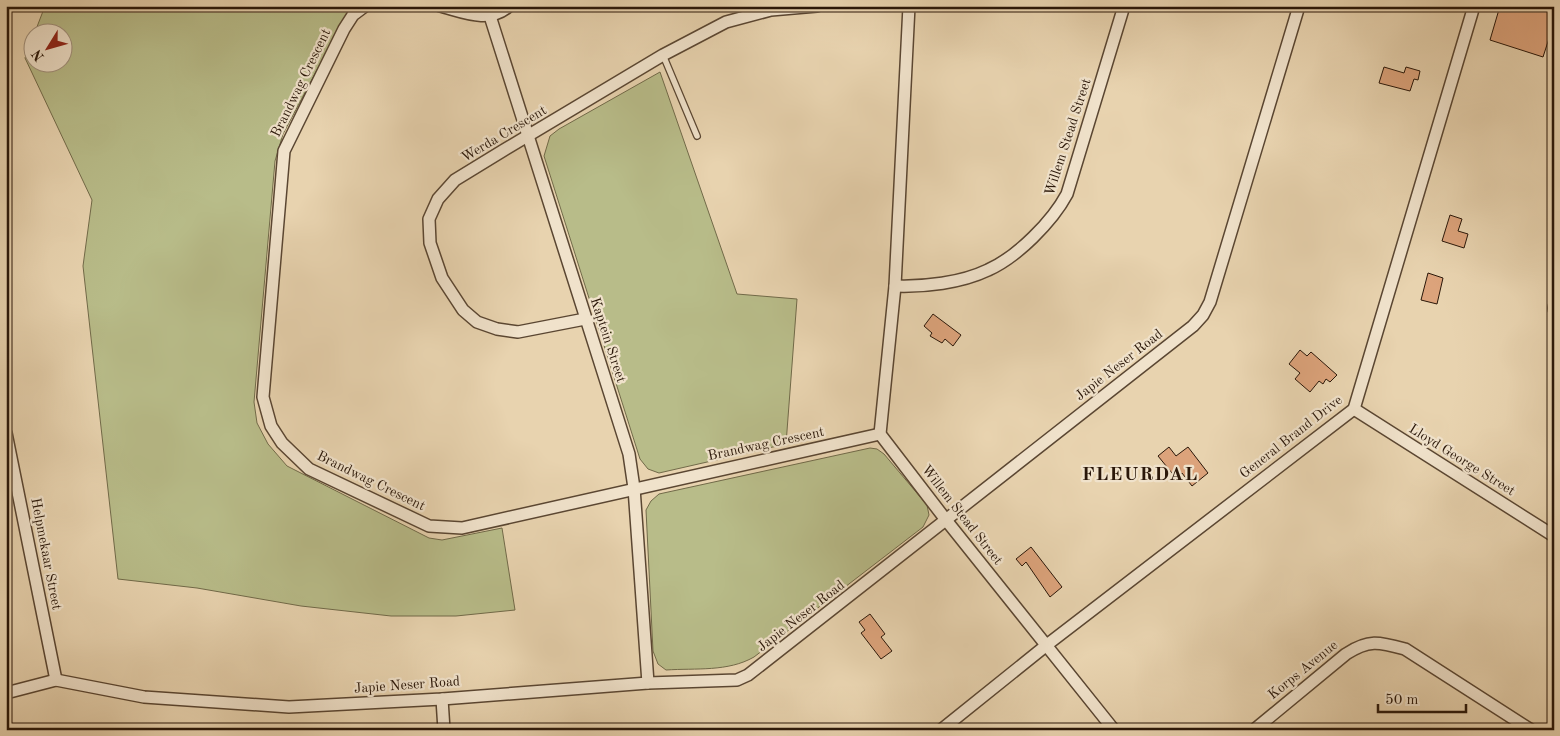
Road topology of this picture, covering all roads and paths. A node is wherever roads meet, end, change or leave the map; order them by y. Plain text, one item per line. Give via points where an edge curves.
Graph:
1 (365, 6) edge
2 (440, 6) edge
3 (510, 6) edge
4 (817, 6) edge
5 (910, 6) edge
6 (1124, 6) edge
7 (1299, 6) edge
8 (1474, 6) edge
9 (490, 16) junction
10 (663, 55) junction
11 (697, 136) dead end
12 (529, 137) junction
13 (894, 286) junction
14 (585, 320) junction
15 (1354, 409) junction
16 (6, 433) edge
17 (880, 434) junction
18 (634, 488) junction
19 (946, 520) junction
20 (1554, 536) edge
21 (1048, 644) junction
22 (56, 680) junction
23 (648, 683) junction
24 (6, 693) edge
25 (442, 699) junction
26 (444, 730) edge
27 (941, 730) edge
28 (1114, 730) edge
29 (1254, 730) edge
30 (1532, 730) edge

1 - 18 street, Brandwag Crescent via 344,29 284,151 262,398 271,426 282,443 309,469 429,526 462,528
2 - 9 street
3 - 9 street
4 - 10 street, Werda Crescent via 750,14 726,22
5 - 13 street
6 - 13 street, Willem Stead Street via 1067,194 1059,210 1037,234 989,270 962,279 913,287
7 - 19 street, Japie Neser Road via 1210,302 1203,315
8 - 15 street, General Brand Drive
9 - 12 street, Kaptein Street
10 - 11 lane
10 - 12 street, Werda Crescent
12 - 14 street, Kaptein Street
12 - 14 street, Werda Crescent via 455,180 438,199 429,220 430,243 442,278 463,310 476,322 518,332
13 - 17 street
14 - 18 street, Kaptein Street via 629,454
15 - 20 street, Lloyd George Street
15 - 21 street, General Brand Drive
16 - 22 street, Helpmekaar Street
17 - 18 street, Brandwag Crescent
17 - 19 street, Willem Stead Street
18 - 23 street, Kaptein Street
19 - 21 street, Willem Stead Street
19 - 23 street, Japie Neser Road via 748,675 737,680
21 - 27 street, General Brand Drive
21 - 28 street, Willem Stead Street
22 - 24 street, Japie Neser Road
22 - 25 street, Japie Neser Road via 144,697 249,706
23 - 25 street, Japie Neser Road
25 - 26 street
29 - 30 street, Korps Avenue via 1346,654 1370,642 1405,649

